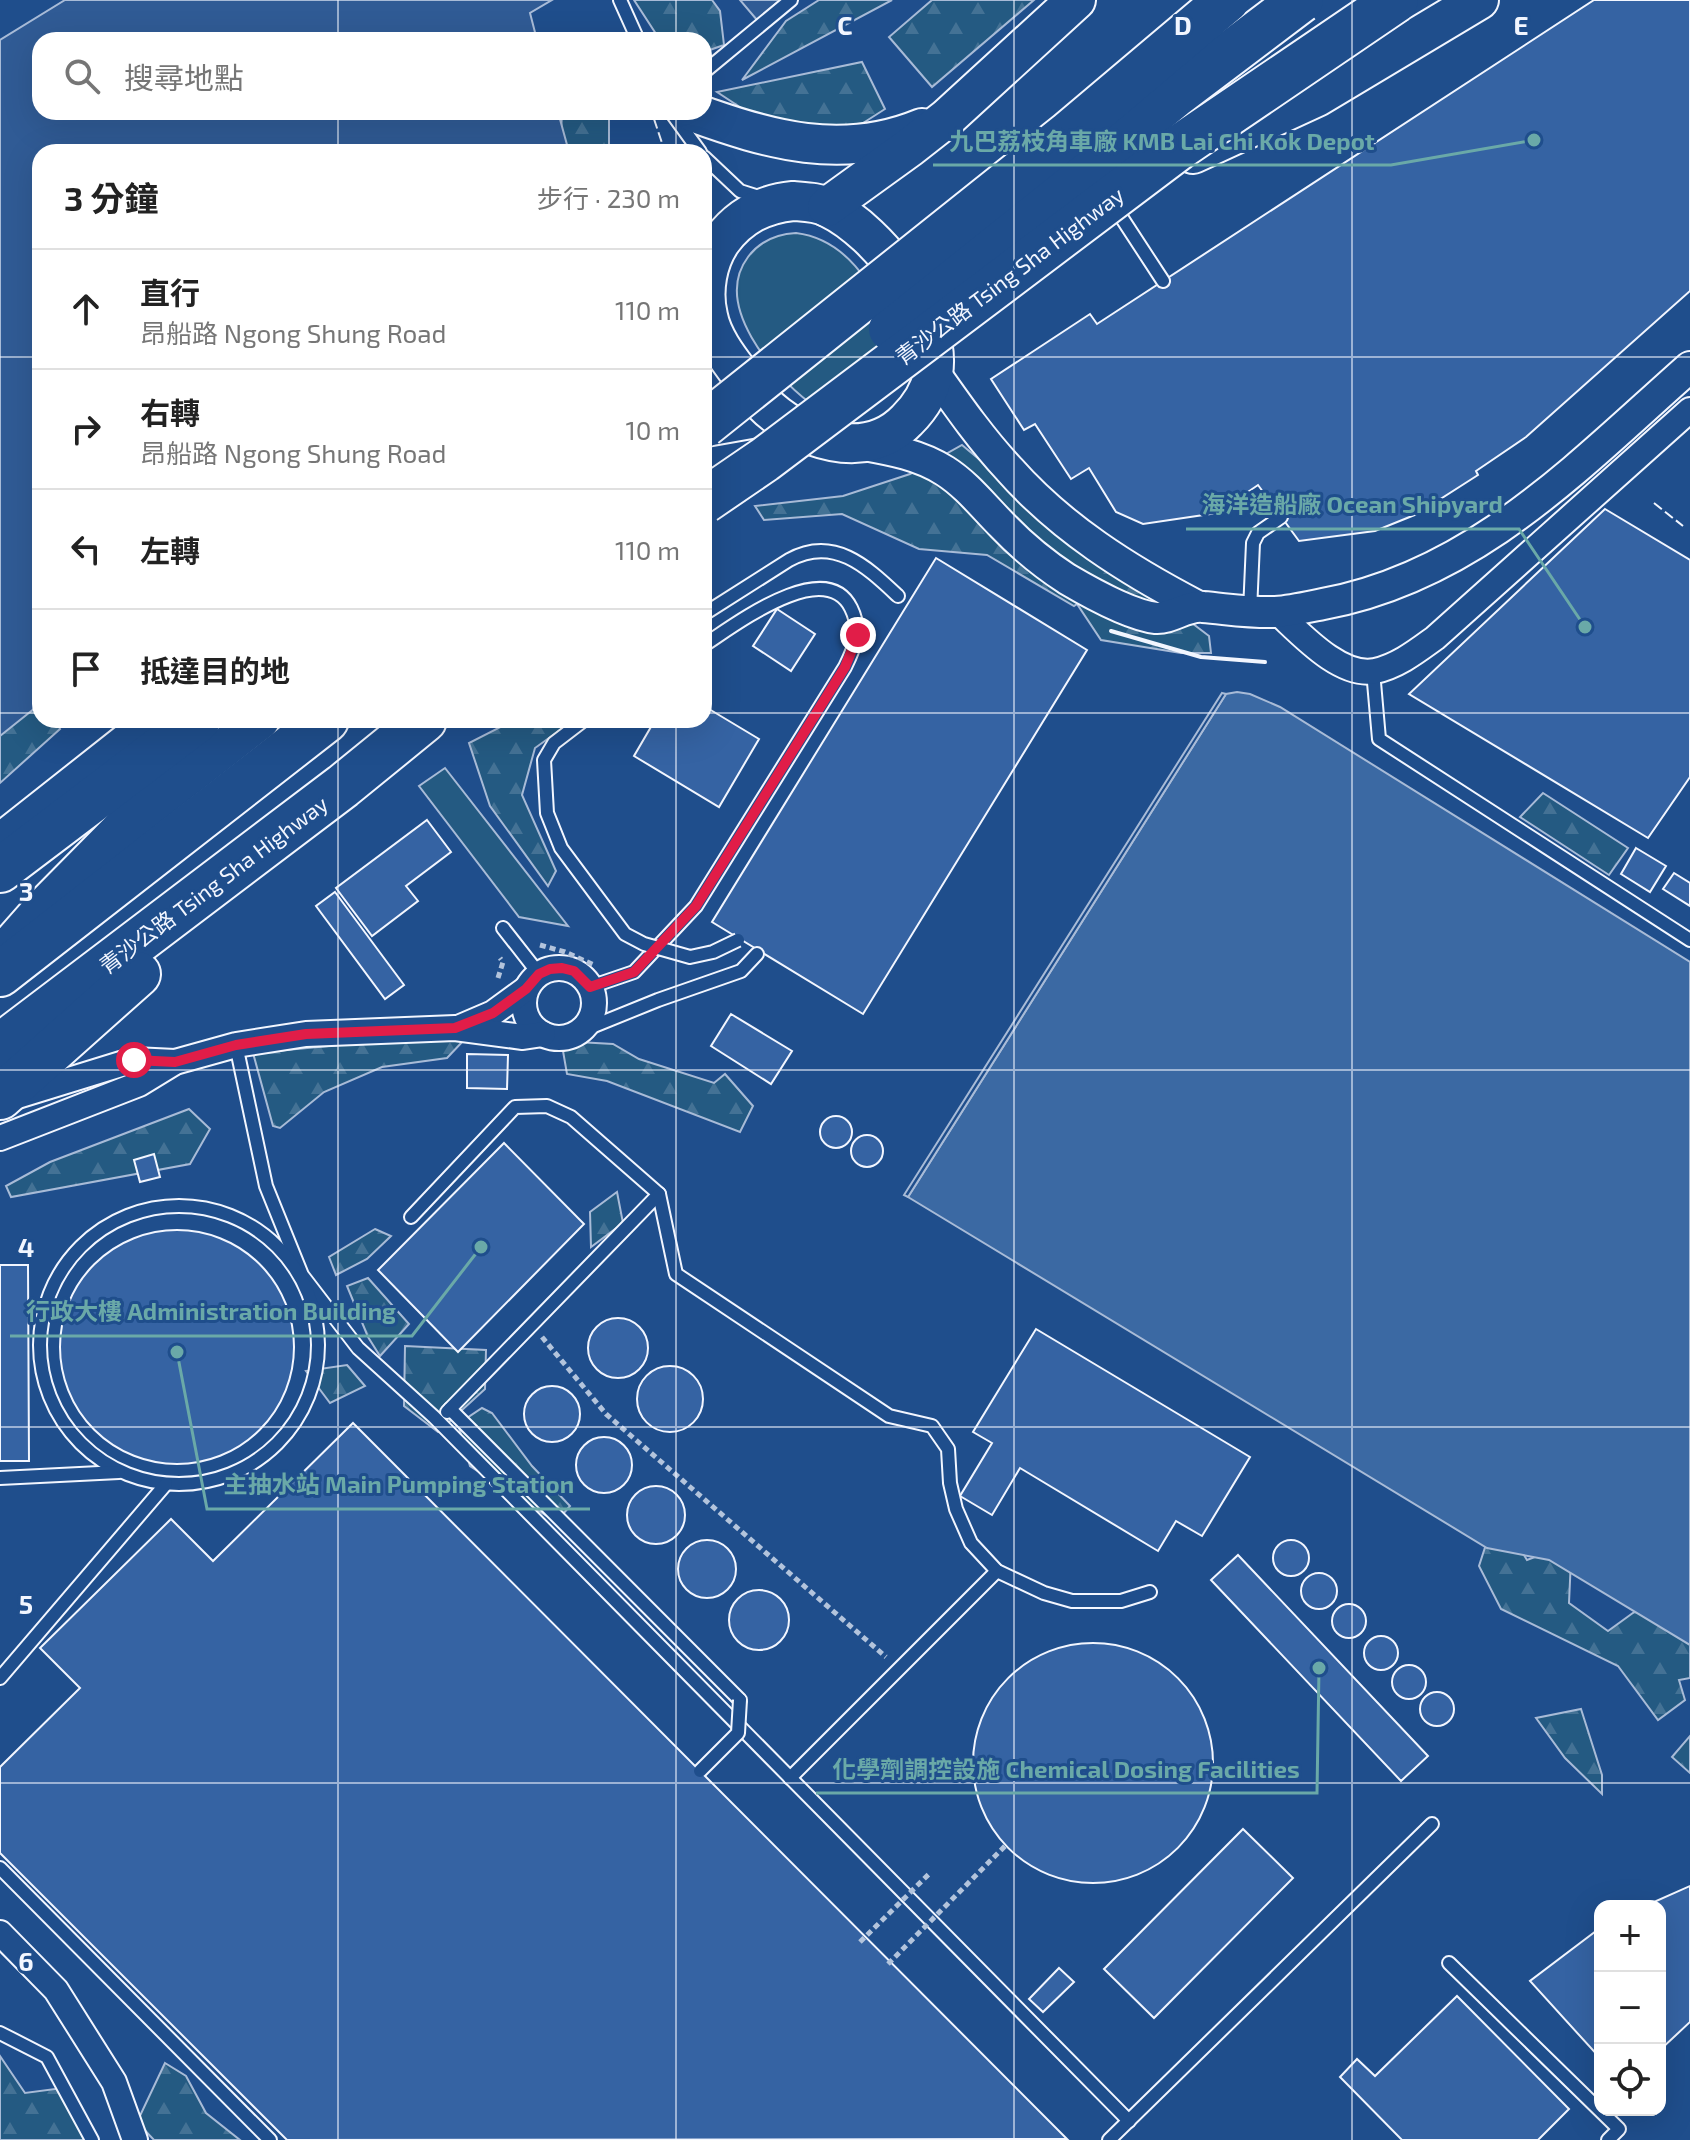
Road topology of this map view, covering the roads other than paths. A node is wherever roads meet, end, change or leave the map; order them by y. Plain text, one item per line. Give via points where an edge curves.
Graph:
1 (620, 0) edge
2 (791, 0) edge
3 (1076, 0) edge
4 (1227, 0) edge
5 (1301, 0) edge
6 (1396, 0) edge
7 (1479, 0) edge
8 (634, 32) edge
9 (712, 65) edge
10 (947, 118) junction
11 (686, 120) edge
12 (686, 120) edge
13 (690, 120) edge
14 (688, 144) edge
15 (697, 144) edge
16 (712, 165) edge
17 (1106, 193) junction
18 (776, 203) junction
19 (827, 207) junction
20 (712, 266) edge
21 (1163, 281) dead end
22 (712, 328) edge
23 (933, 362) junction
24 (1690, 367) edge
25 (1690, 410) edge
26 (712, 419) edge
27 (856, 445) junction
28 (712, 467) edge
29 (712, 479) edge
30 (712, 496) edge
31 (1281, 517) dead end
32 (898, 596) dead end
33 (1197, 606) junction
34 (712, 609) edge
35 (1263, 612) junction
36 (712, 640) edge
37 (1373, 671) junction
38 (143, 728) edge
39 (187, 728) edge
40 (250, 728) edge
41 (316, 728) edge
42 (414, 728) edge
43 (574, 728) edge
44 (343, 786) junction
45 (0, 841) edge
46 (0, 870) edge
47 (101, 897) junction
48 (503, 928) dead end
49 (738, 940) dead end
50 (1690, 940) edge
51 (656, 949) junction
52 (757, 954) dead end
53 (0, 959) edge
54 (0, 974) edge
55 (594, 977) junction
56 (532, 982) junction
57 (455, 1028) junction
58 (543, 1034) junction
59 (574, 1034) junction
60 (236, 1045) junction
61 (0, 1046) edge
62 (175, 1062) junction
63 (0, 1099) edge
64 (0, 1138) edge
65 (659, 1194) junction
66 (411, 1217) dead end
67 (302, 1275) junction
68 (450, 1409) junction
69 (438, 1422) junction
70 (119, 1472) junction
71 (0, 1478) edge
72 (166, 1484) junction
73 (997, 1571) junction
74 (1150, 1592) dead end
75 (0, 1678) edge
76 (700, 1771) dead end
77 (790, 1778) junction
78 (1432, 1824) dead end
79 (0, 1868) edge
80 (0, 1933) edge
81 (1449, 1963) dead end
82 (0, 2033) edge
83 (1129, 2121) junction
84 (92, 2140) edge
85 (135, 2140) edge
86 (270, 2140) edge
87 (1109, 2140) edge
88 (1608, 2140) edge

1 - 8 lane
2 - 9 lane
3 - 10 main road
4 - 26 highway, bridge
5 - 29 highway, bridge via 1174,96
6 - 30 highway, 青沙公路 Tsing Sha Highway, bridge via 1178,148
7 - 17 main road via 1317,97
10 - 13 main road via 877,141 817,144
10 - 19 main road
11 - 14 lane
12 - 15 lane
16 - 18 lane via 740,191
17 - 21 lane
17 - 23 main road via 1050,224 1008,258 973,296
18 - 19 main road
18 - 20 main road via 730,229
19 - 23 main road via 870,238 913,293 927,323
22 - 27 main road via 762,402 787,423 817,437
23 - 27 main road via 928,390 909,418 880,441
23 - 33 street via 976,431 1039,499 1102,550
24 - 35 street via 1580,465 1456,557 1373,592
25 - 37 street via 1435,638 1406,658
27 - 28 main road
27 - 33 street via 910,454 943,470 1033,554 1112,603 1158,618
31 - 35 lane via 1255,539
32 - 34 lane via 865,565 839,553 812,552 799,554
33 - 35 street
35 - 37 street via 1330,659
36 - 51 lane via 776,600 829,588 845,597 858,635 845,667 696,906
37 - 50 lane via 1379,739
38 - 45 main road
39 - 46 highway
40 - 53 main road via 122,828
41 - 47 highway
42 - 44 highway, 青沙公路 Tsing Sha Highway
43 - 51 lane, bridge via 554,743 544,760 547,813 561,848 625,934
44 - 61 highway, 青沙公路 Tsing Sha Highway
44 - 63 highway
47 - 53 highway
47 - 54 highway
48 - 56 lane
49 - 51 lane, bridge via 690,957
51 - 55 lane via 634,972
52 - 59 lane via 741,971
55 - 56 street via 562,968
55 - 59 street via 594,1009 584,1028
56 - 57 street via 493,1013
56 - 58 street via 524,999 528,1020
57 - 58 street via 523,1037
57 - 60 street via 306,1034
58 - 59 street
60 - 62 street
60 - 67 lane via 266,1186
62 - 63 street via 134,1060
62 - 64 street via 139,1084
65 - 66 lane via 571,1117 547,1106 515,1107
65 - 68 lane
65 - 73 lane via 676,1274 889,1416 932,1426 948,1449 953,1496 971,1543
67 - 69 lane via 358,1348
67 - 70 lane via 271,1239 244,1222 184,1205 136,1211 94,1233 77,1251 61,1269 42,1312 39,1360 52,1406 80,1445
67 - 72 lane via 317,1316 320,1360 308,1402 284,1438 251,1466 210,1482
68 - 69 lane
68 - 76 lane, bridge via 740,1700 738,1733
69 - 77 lane
70 - 71 lane
70 - 72 lane
72 - 75 lane
73 - 74 lane via 1072,1601 1121,1601
73 - 77 lane
77 - 83 lane
78 - 83 lane
79 - 86 lane
80 - 85 street via 56,1990 114,2082
81 - 88 lane via 1619,2129
82 - 84 lane via 47,2057
83 - 87 lane

